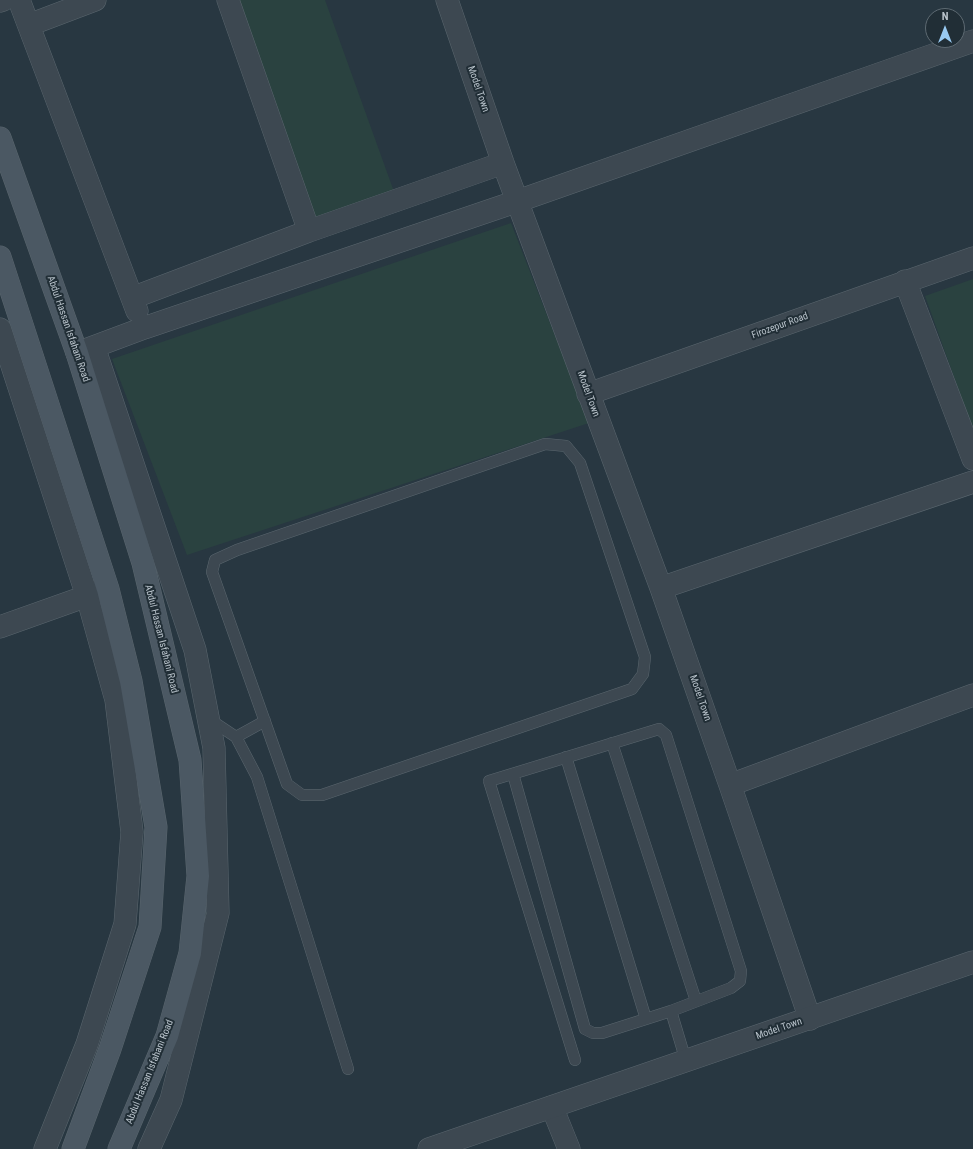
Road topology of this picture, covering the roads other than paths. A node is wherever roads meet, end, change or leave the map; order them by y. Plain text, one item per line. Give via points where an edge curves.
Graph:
1 (19, 0) edge
2 (95, 0) edge
3 (228, 0) edge
4 (447, 0) edge
5 (29, 25) junction
6 (973, 41) edge
7 (0, 138) edge
8 (503, 163) junction
9 (518, 201) junction
10 (309, 231) junction
11 (0, 257) edge
12 (973, 258) edge
13 (905, 281) junction
14 (132, 298) junction
15 (144, 328) junction
16 (0, 329) edge
17 (86, 350) junction
18 (588, 394) junction
19 (973, 458) edge
20 (973, 482) edge
21 (661, 588) junction
22 (108, 589) junction
23 (87, 596) junction
24 (0, 627) edge
25 (973, 695) edge
26 (208, 719) junction
27 (265, 720) junction
28 (236, 737) junction
29 (612, 743) junction
30 (566, 757) junction
31 (513, 774) junction
32 (730, 785) junction
33 (973, 962) edge
34 (696, 1001) junction
35 (671, 1011) junction
36 (646, 1019) junction
37 (810, 1019) junction
38 (575, 1060) dead end
39 (686, 1061) junction
40 (348, 1069) dead end
41 (552, 1107) junction
42 (45, 1149) edge
43 (73, 1149) edge
44 (119, 1149) edge
45 (150, 1149) edge
46 (429, 1149) edge
47 (569, 1149) edge

1 - 5 street
2 - 5 street
3 - 10 street
4 - 8 street, Model Town
5 - 14 street
6 - 9 street
7 - 17 main road, Abdul Hassan Isfahani Road
8 - 9 street, Model Town
8 - 10 street
9 - 15 street
9 - 18 street, Model Town
10 - 14 street
11 - 22 main road
12 - 13 street, Firozepur Road
13 - 18 street, Firozepur Road
13 - 19 street
14 - 15 street
15 - 17 street
16 - 23 street
17 - 26 street via 195,650
17 - 44 main road, Abdul Hassan Isfahani Road via 143,563 190,760 198,876 190,953 166,1036
18 - 21 street, Model Town
20 - 21 street
21 - 32 street, Model Town
22 - 23 street
22 - 43 main road via 131,681 156,827 150,927 110,1049
23 - 24 street
23 - 42 street via 116,700 132,832 124,924 87,1044
25 - 32 street
26 - 28 lane
26 - 45 street via 214,748 218,914 170,1100
27 - 27 lane via 287,784 302,795 322,795 632,689 643,674 645,657 580,463 566,446 545,444 237,550 215,560 212,572
27 - 28 lane
28 - 40 lane via 257,777
29 - 30 lane
29 - 34 lane
29 - 34 lane via 659,729 666,735 742,971 740,982 731,988
30 - 31 lane
30 - 36 lane
31 - 36 lane via 585,1029 593,1033 602,1033
31 - 38 lane via 489,781
32 - 37 street, Model Town
33 - 37 street
34 - 35 lane
35 - 36 lane
35 - 39 lane
37 - 39 street, Model Town
39 - 41 street, Model Town
41 - 46 street, Model Town
41 - 47 street

